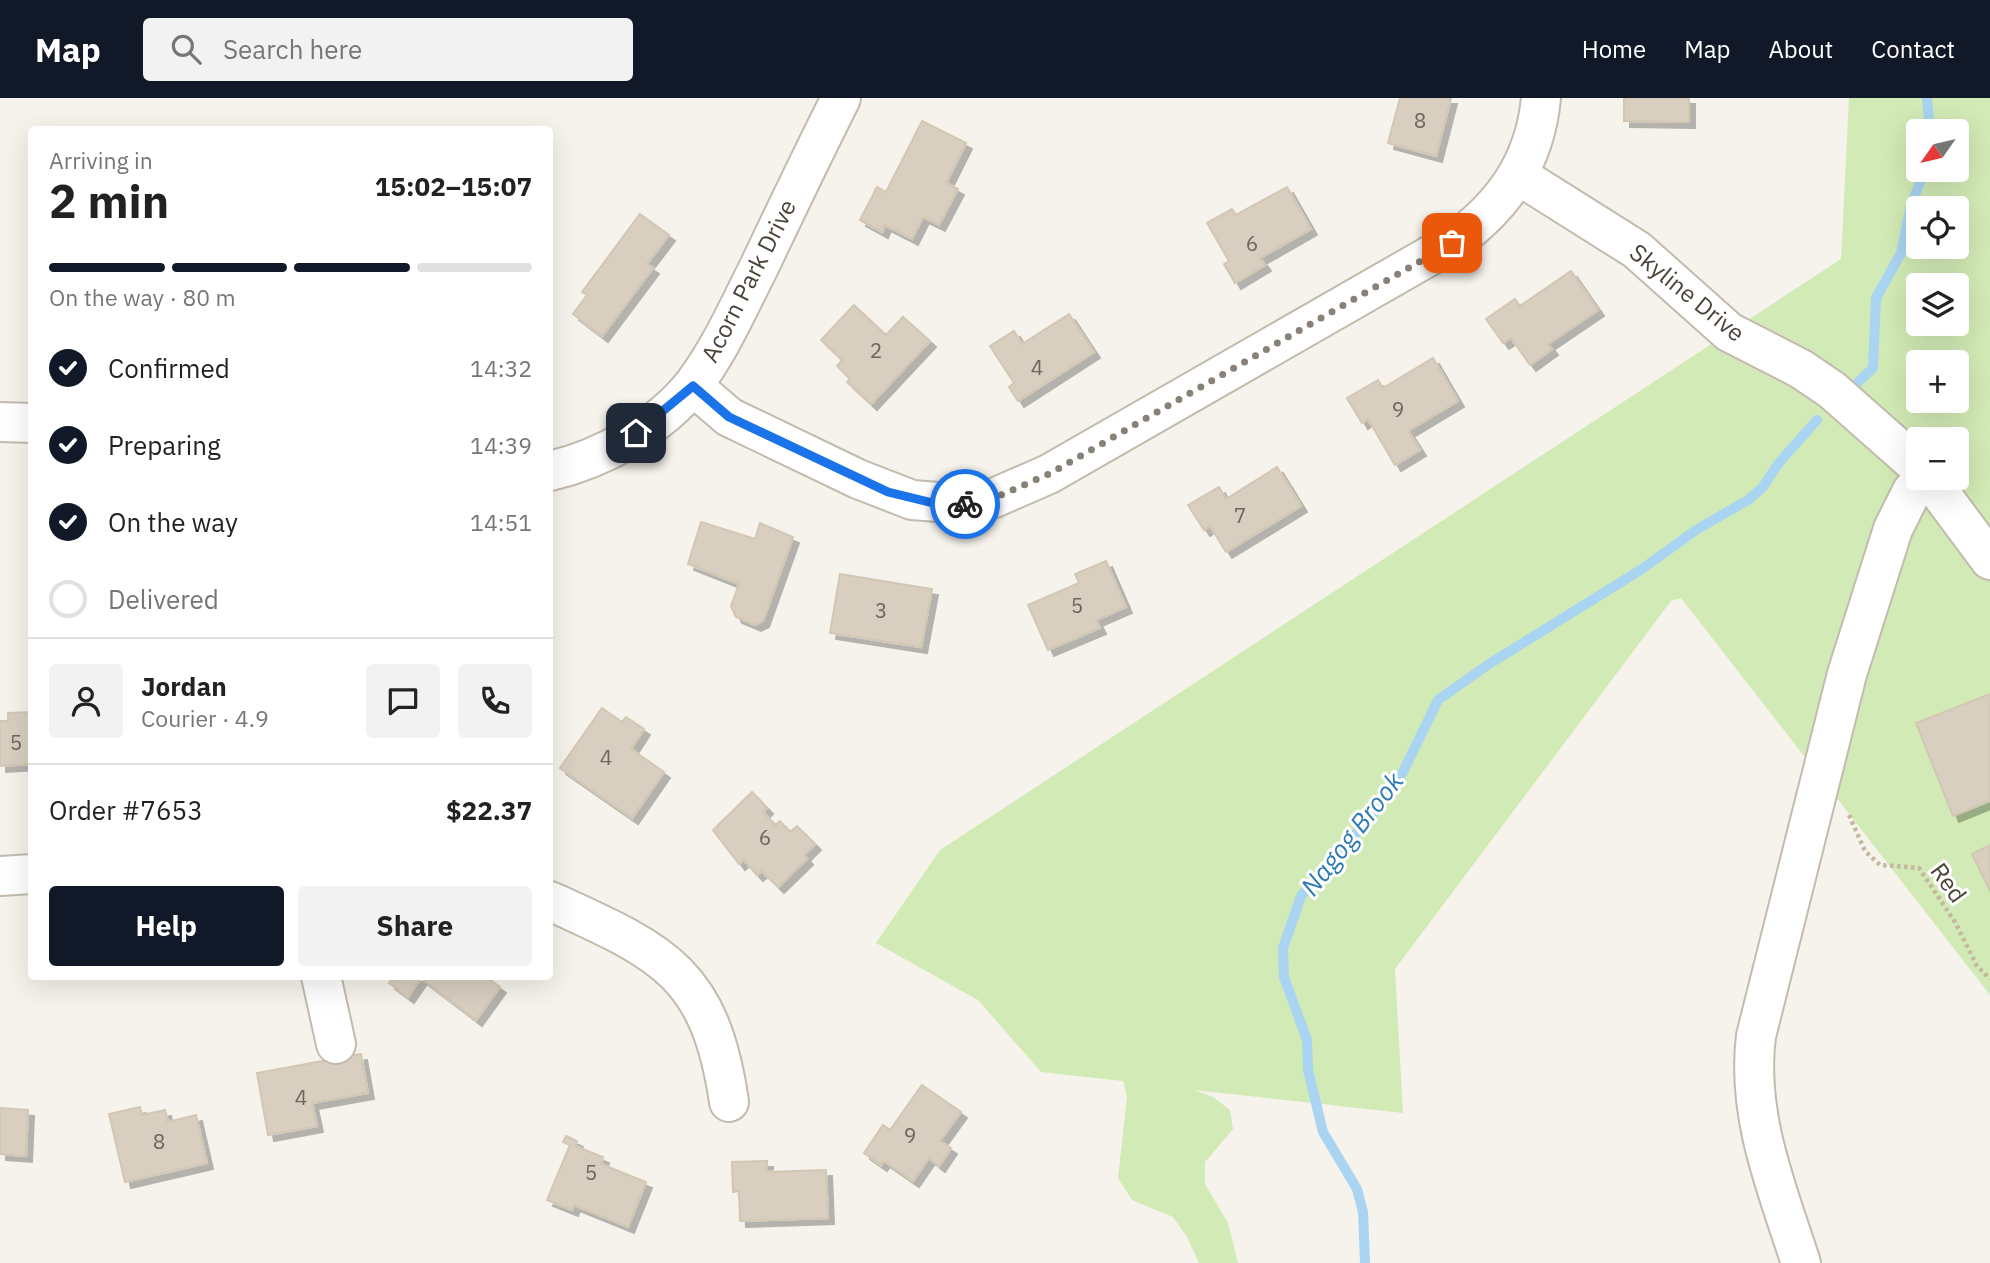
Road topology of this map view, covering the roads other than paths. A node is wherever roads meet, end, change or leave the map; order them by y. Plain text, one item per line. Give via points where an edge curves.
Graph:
1 (841, 98) edge
2 (1541, 98) edge
3 (1518, 175) junction
4 (693, 386) junction
5 (0, 422) edge
6 (28, 423) edge
7 (1906, 455) edge
8 (553, 470) edge
9 (1917, 490) edge
10 (1936, 490) edge
11 (1990, 560) edge
12 (28, 874) edge
13 (0, 876) edge
14 (553, 902) edge
15 (322, 980) edge
16 (336, 1044) dead end
17 (729, 1102) dead end
18 (1801, 1263) edge

1 - 4 street, Acorn Park Drive via 729,327
2 - 3 street via 1535,137
3 - 4 street via 1497,206 1452,243 1049,474 994,498 937,504 888,492 729,417
3 - 7 street, Skyline Drive via 1637,250 1729,332 1832,390
4 - 8 street, Acorn Park Drive via 625,441
5 - 6 street
9 - 18 street via 1893,529 1847,674 1762,1004 1753,1060 1764,1143
10 - 11 street
12 - 13 street
14 - 17 street via 642,946 685,982 712,1024
15 - 16 street

